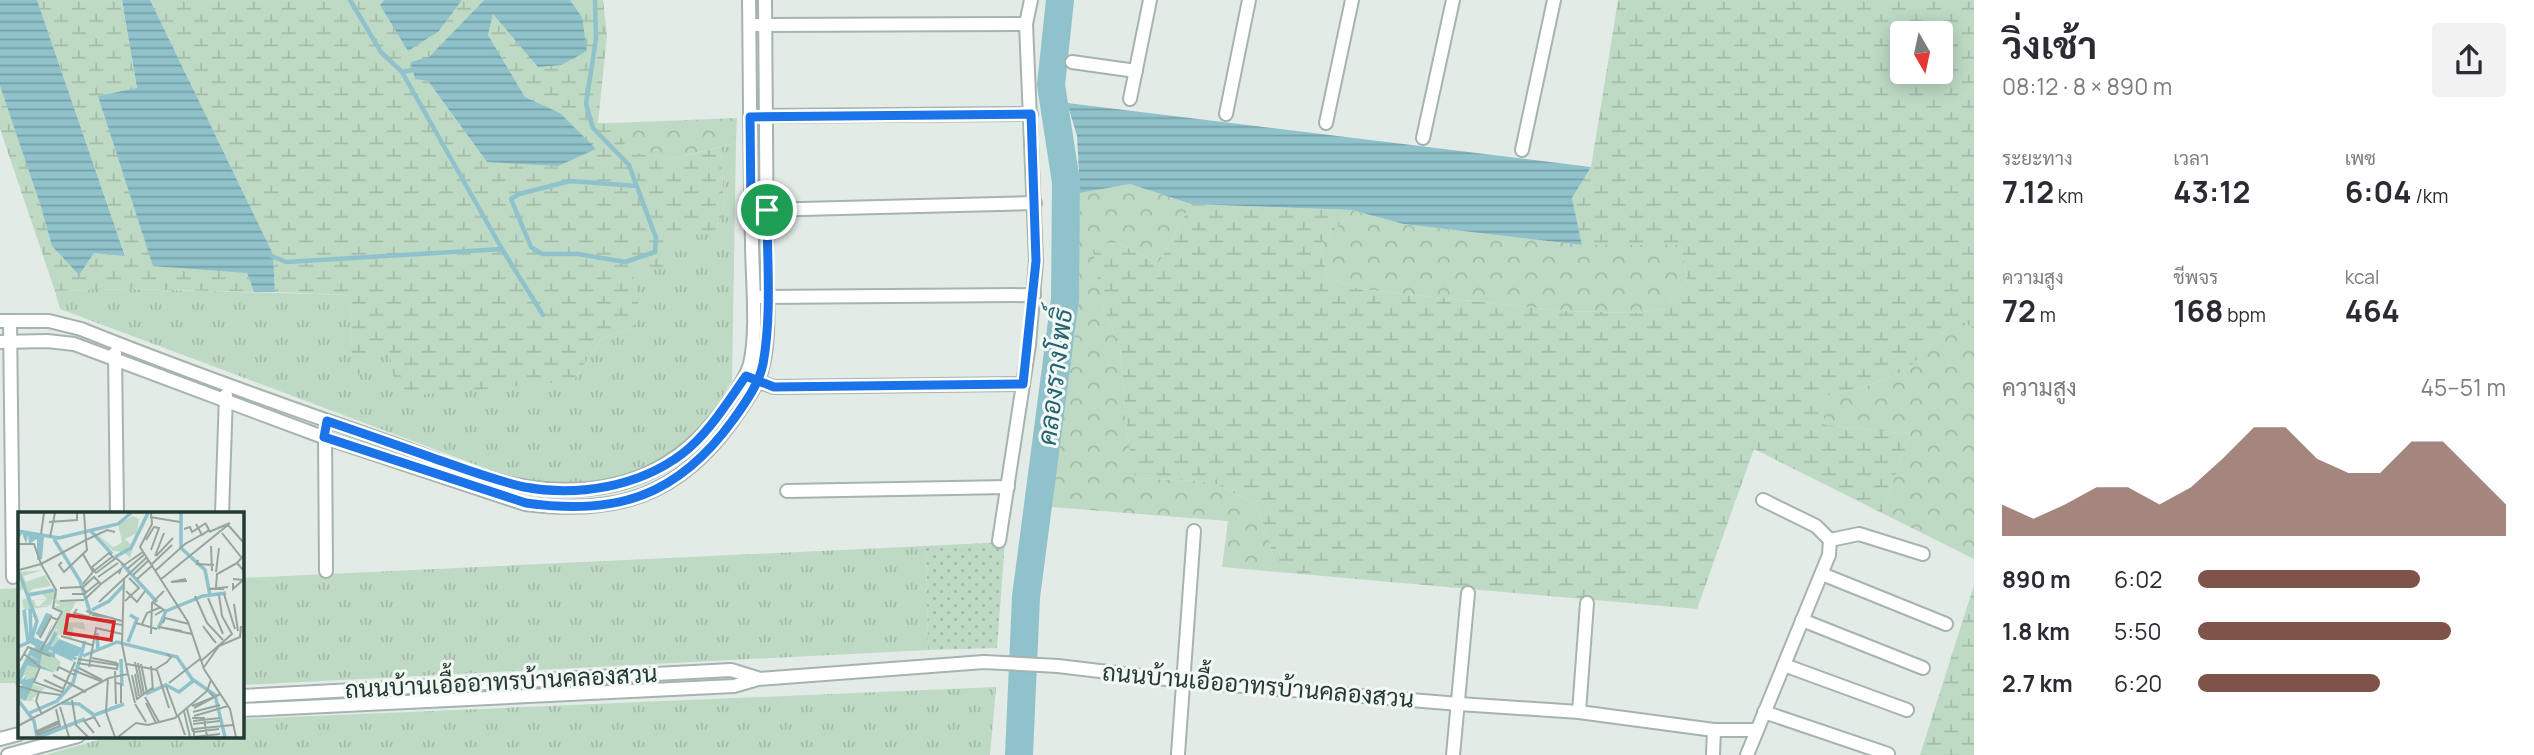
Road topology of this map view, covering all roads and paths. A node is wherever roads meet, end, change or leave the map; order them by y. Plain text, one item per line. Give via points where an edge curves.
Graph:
1 (749, 0) edge
2 (765, 0) edge
3 (1031, 0) edge
4 (1150, 0) edge
5 (1250, 0) edge
6 (1352, 0) edge
7 (1452, 0) edge
8 (1554, 0) edge
9 (1026, 24) junction
10 (749, 25) junction
11 (765, 25) junction
12 (1072, 62) dead end
13 (1136, 71) junction
14 (1130, 99) dead end
15 (1031, 114) junction
16 (1226, 114) dead end
17 (768, 116) junction
18 (750, 117) junction
19 (1326, 123) dead end
20 (1423, 138) dead end
21 (1522, 150) dead end
22 (1035, 202) junction
23 (751, 210) junction
24 (767, 210) junction
25 (1034, 295) junction
26 (753, 297) junction
27 (767, 297) junction
28 (5, 321) edge
29 (6, 342) edge
30 (116, 342) junction
31 (115, 360) junction
32 (752, 379) junction
33 (228, 384) junction
34 (1023, 384) junction
35 (224, 401) junction
36 (327, 421) junction
37 (702, 436) junction
38 (324, 437) junction
39 (715, 445) junction
40 (1008, 487) junction
41 (787, 491) dead end
42 (1763, 500) dead end
43 (117, 512) edge
44 (222, 512) edge
45 (1194, 531) dead end
46 (1830, 540) junction
47 (999, 541) dead end
48 (1923, 554) dead end
49 (326, 571) dead end
50 (1822, 574) junction
51 (13, 577) dead end
52 (1468, 593) dead end
53 (1587, 603) dead end
54 (1802, 620) junction
55 (1946, 624) dead end
56 (1784, 665) junction
57 (1923, 668) dead end
58 (758, 678) junction
59 (1183, 681) junction
60 (471, 684) junction
61 (243, 696) edge
62 (472, 700) junction
63 (1459, 704) junction
64 (243, 710) edge
65 (1907, 710) dead end
66 (1579, 712) junction
67 (1764, 712) junction
68 (1714, 730) junction
69 (1756, 730) junction
70 (18, 734) edge
71 (71, 738) edge
72 (0, 739) edge
73 (1178, 754) edge
74 (1888, 754) edge
75 (8, 755) edge
76 (1453, 755) edge
77 (1713, 755) edge
78 (1747, 755) edge

1 - 10 street
2 - 11 street
3 - 9 street
4 - 13 street
5 - 16 street
6 - 19 street
7 - 20 street
8 - 21 street
9 - 11 street
9 - 15 street
10 - 11 street
10 - 18 street
11 - 17 street
12 - 13 street
13 - 14 street
15 - 17 street
15 - 22 street
17 - 18 street
17 - 24 street
18 - 23 street
22 - 24 street
22 - 25 street
23 - 24 street
23 - 26 street
24 - 27 street
25 - 27 street
25 - 34 street
26 - 27 street
26 - 32 street
27 - 32 street via 764,352
28 - 29 street
28 - 30 street via 66,324
29 - 31 street via 63,341
29 - 51 street
30 - 31 street
30 - 33 street
31 - 35 street
31 - 43 street
32 - 34 street via 774,387
32 - 37 street
32 - 39 street
33 - 35 street
33 - 36 street
34 - 40 street
35 - 38 street
35 - 44 street
36 - 37 street via 507,482 548,489 593,488 640,478 682,454
36 - 38 street
37 - 39 street
38 - 39 street via 507,499 556,508 637,499 668,483
38 - 49 street
40 - 41 street
40 - 47 street
42 - 46 street via 1816,526
45 - 59 street
46 - 48 street via 1859,534
46 - 50 street
50 - 54 street
50 - 55 street
52 - 63 street
53 - 66 street
54 - 56 street
54 - 57 street
56 - 65 street
56 - 67 street
58 - 59 street, ถนนบ้านเอื้ออาทรบ้านคลองสวน via 984,662
58 - 60 street, ถนนบ้านเอื้ออาทรบ้านคลองสวน via 731,670
58 - 62 street, ถนนบ้านเอื้ออาทรบ้านคลองสวน via 734,686
59 - 63 street, ถนนบ้านเอื้ออาทรบ้านคลองสวน
59 - 73 street
60 - 61 street, ถนนบ้านเอื้ออาทรบ้านคลองสวน
60 - 62 street
62 - 64 street, ถนนบ้านเอื้ออาทรบ้านคลองสวน
63 - 66 street, ถนนบ้านเอื้ออาทรบ้านคลองสวน
63 - 76 street
66 - 68 street, ถนนบ้านเอื้ออาทรบ้านคลองสวน
67 - 69 street
67 - 74 street
68 - 69 street, ถนนบ้านเอื้ออาทรบ้านคลองสวน
68 - 77 street
69 - 78 street
70 - 72 street
71 - 75 street

